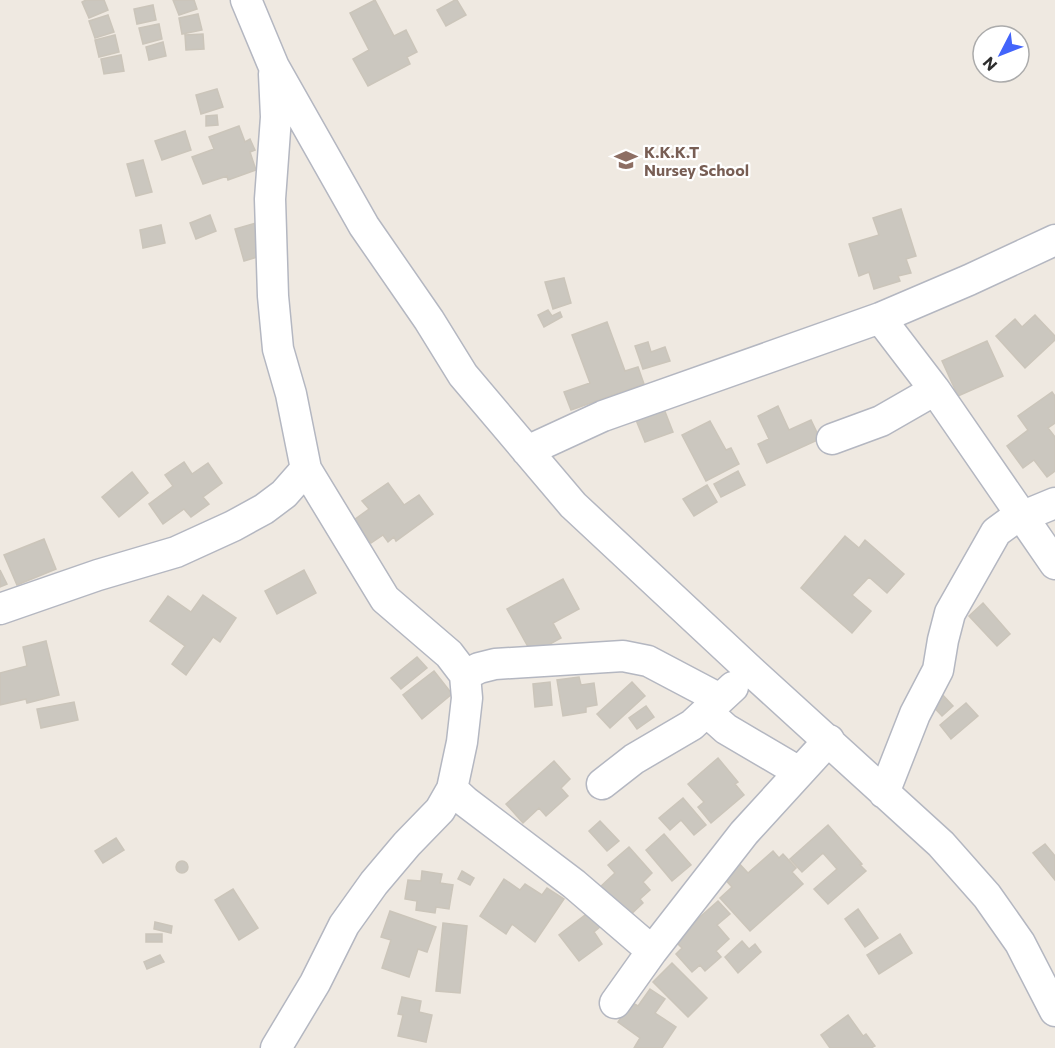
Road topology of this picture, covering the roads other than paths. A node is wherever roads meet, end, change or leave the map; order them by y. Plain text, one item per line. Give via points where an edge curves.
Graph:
1 (246, 0) edge
2 (274, 67) junction
3 (1055, 240) edge
4 (880, 318) junction
5 (935, 390) junction
6 (832, 439) dead end
7 (527, 451) junction
8 (306, 469) junction
9 (1055, 503) edge
10 (1022, 518) junction
11 (1055, 564) edge
12 (0, 609) edge
13 (751, 671) junction
14 (465, 675) junction
15 (714, 706) junction
16 (829, 741) junction
17 (799, 772) junction
18 (602, 784) dead end
19 (452, 789) junction
20 (884, 793) junction
21 (652, 951) junction
22 (615, 1003) dead end
23 (1055, 1011) edge
24 (276, 1048) edge

1 - 2 street
2 - 7 street via 364,226 463,375
2 - 8 street via 276,117 270,200 273,296 278,349
3 - 4 street
4 - 5 street
4 - 7 street via 603,416
5 - 6 street via 881,420
5 - 10 street
7 - 13 street via 573,505
8 - 12 street via 284,494 233,526 176,552
8 - 14 street via 385,599 449,654
9 - 10 street
10 - 11 street
10 - 20 street via 1002,525 996,532 950,613 938,670 915,714
13 - 15 street
13 - 16 street
14 - 15 street via 495,664 623,656 648,661
14 - 19 street via 468,698
15 - 17 street via 726,729
15 - 18 street
16 - 17 street
16 - 20 street
17 - 21 street via 744,833
19 - 21 street
19 - 24 street via 440,810 374,883 344,925
20 - 23 street via 941,844 987,896 1020,943
21 - 22 street

